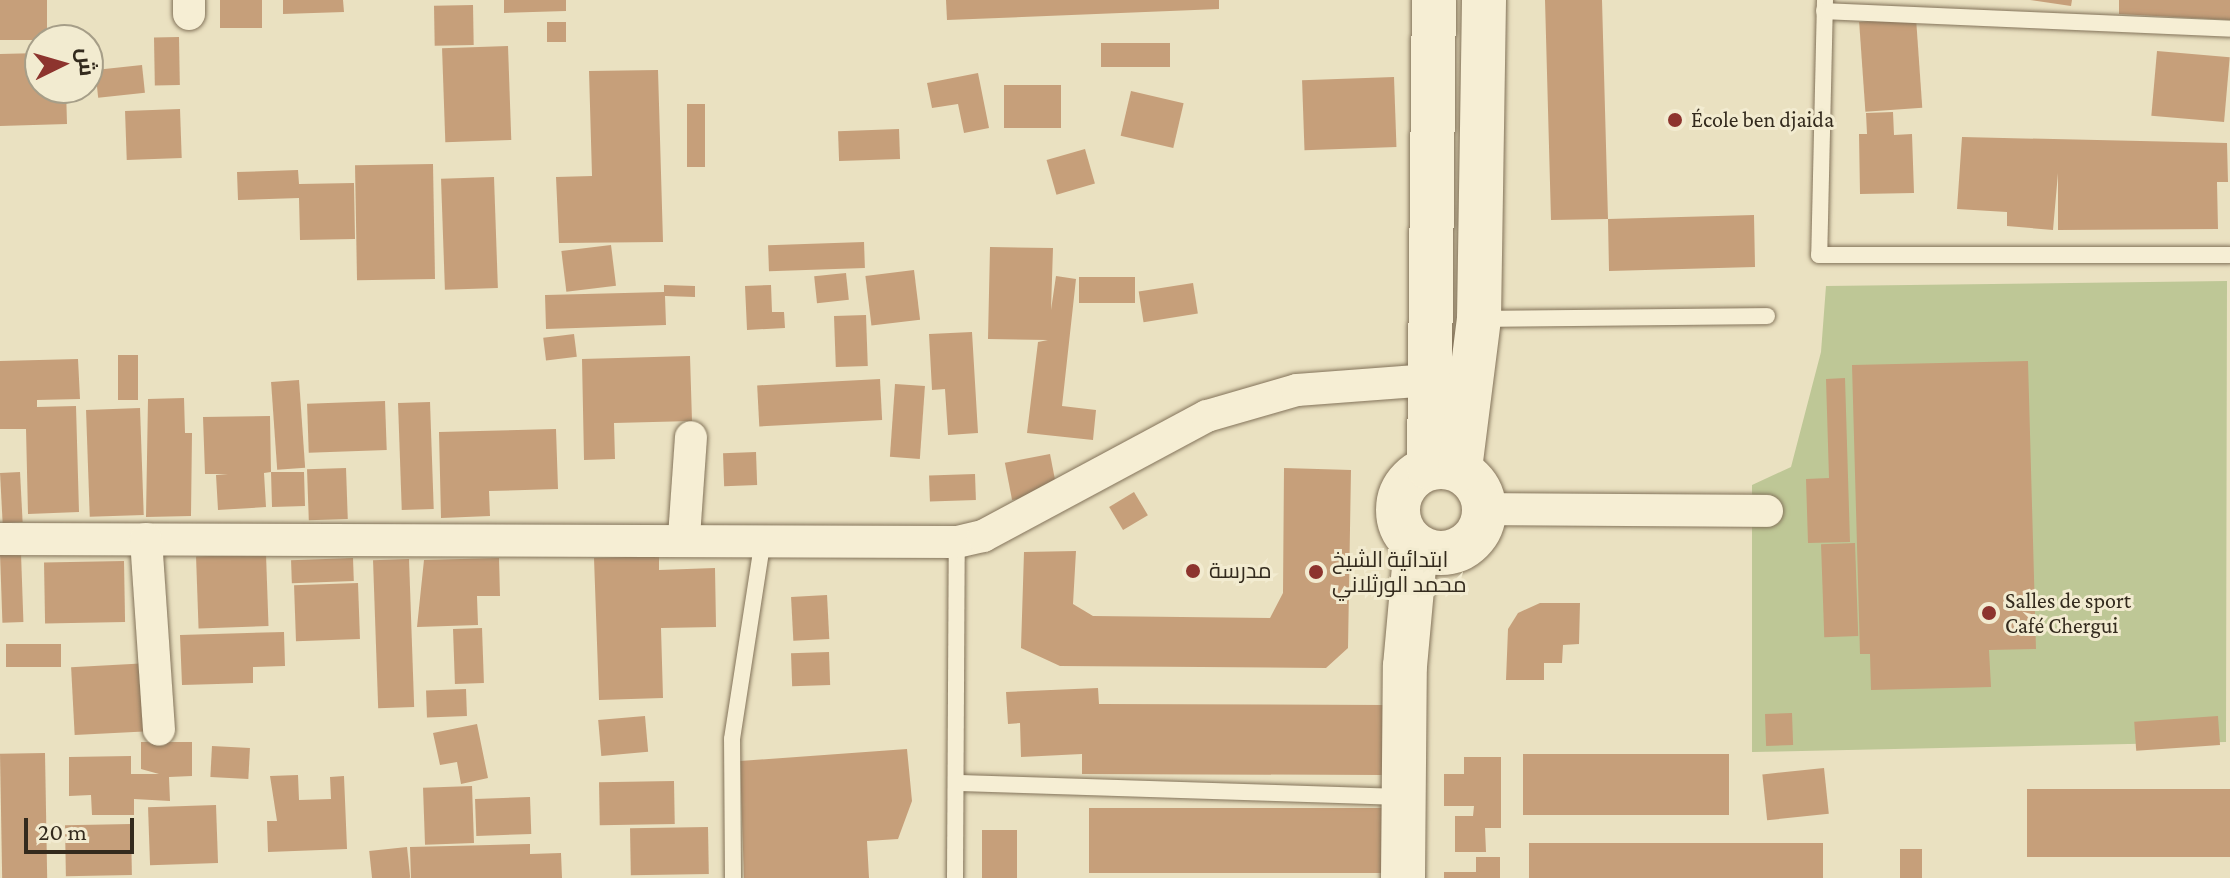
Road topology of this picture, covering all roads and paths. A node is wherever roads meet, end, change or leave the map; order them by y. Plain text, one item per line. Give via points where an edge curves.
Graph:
1 (1434, 0) edge
2 (1484, 0) edge
3 (1824, 5) edge
4 (2230, 29) edge
5 (2230, 255) edge
6 (1767, 316) dead end
7 (1479, 319) junction
8 (1430, 380) junction
9 (691, 437) dead end
10 (1445, 468) junction
11 (1485, 509) junction
12 (1767, 511) dead end
13 (684, 537) junction
14 (764, 537) junction
15 (0, 539) edge
16 (146, 539) junction
17 (957, 542) junction
18 (1431, 549) junction
19 (159, 730) dead end
20 (960, 783) junction
21 (1404, 797) junction
22 (733, 878) edge
23 (955, 878) edge
24 (1403, 878) edge
25 (1432, 878) edge

1 - 8 main road
2 - 7 main road
3 - 4 lane
3 - 5 lane via 1819,255
6 - 7 lane
7 - 10 main road
8 - 10 main road
8 - 17 street via 1297,390 1207,416 983,536
9 - 13 street
10 - 11 main road
10 - 18 main road via 1407,483 1398,509
11 - 12 street
11 - 18 main road via 1478,534
13 - 14 street
13 - 16 street
14 - 17 street
14 - 22 lane via 732,739
15 - 16 street
16 - 19 street
17 - 20 lane
18 - 21 main road
18 - 25 main road
20 - 21 lane
20 - 23 lane
21 - 24 main road

